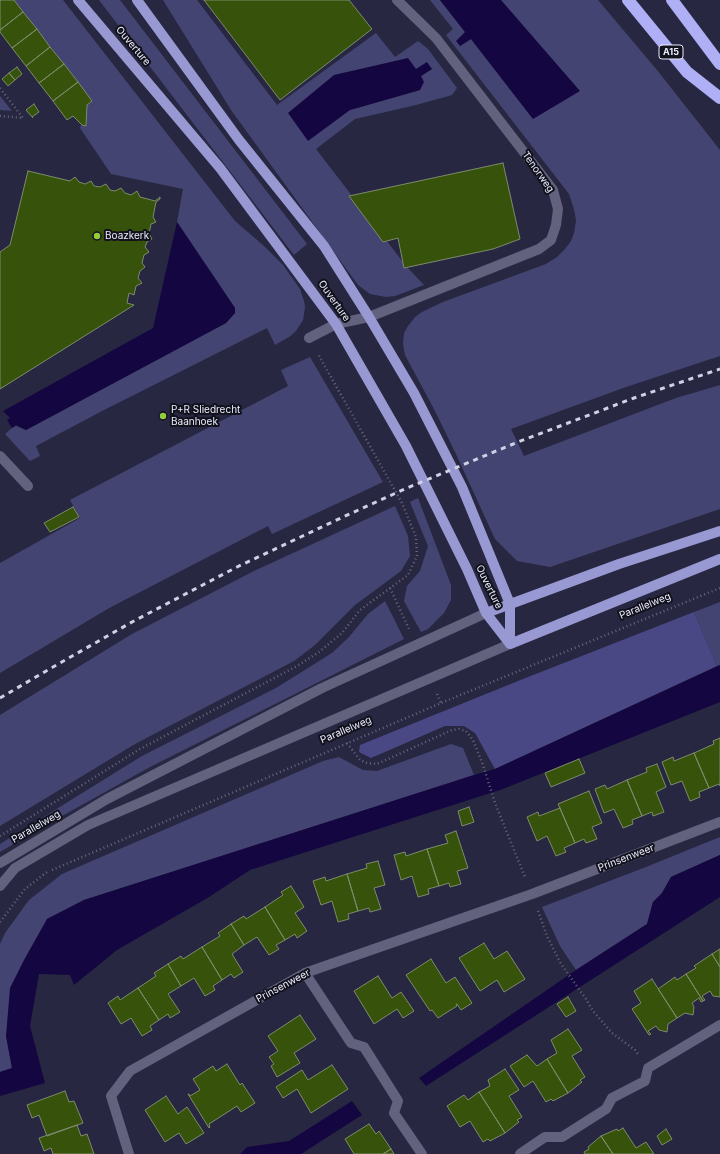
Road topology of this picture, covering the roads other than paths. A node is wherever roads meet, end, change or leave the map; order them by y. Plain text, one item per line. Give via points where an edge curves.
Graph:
1 (78, 0) edge
2 (137, 0) edge
3 (397, 0) edge
4 (628, 0) edge
5 (672, 0) edge
6 (720, 64) edge
7 (720, 98) edge
8 (370, 317) junction
9 (336, 324) junction
10 (309, 338) road end
11 (0, 456) edge
12 (28, 486) dead end
13 (720, 531) edge
14 (720, 559) edge
15 (510, 604) junction
16 (486, 613) junction
17 (510, 644) junction
18 (720, 822) edge
19 (0, 863) edge
20 (0, 886) edge
21 (305, 973) junction
22 (720, 1025) edge
23 (129, 1154) edge
24 (422, 1154) edge
25 (520, 1154) edge

1 - 9 main road, Ouverture via 220,168
2 - 8 main road, Ouverture via 239,140 324,246
3 - 8 street, Tenorweg via 441,44 553,190 558,209 551,240 539,249
4 - 7 highway, A15 via 687,72
5 - 6 highway
8 - 9 street, Tenorweg
8 - 15 main road, Ouverture via 414,393 462,487
9 - 10 street, Tenorweg
9 - 16 main road, Ouverture via 406,446
11 - 12 street
13 - 15 main road, Parallelweg
14 - 17 main road, Parallelweg
15 - 16 main road, Parallelweg
15 - 17 main road, Ouverture
16 - 17 main road, Ouverture
16 - 19 street, Parallelweg via 322,688 107,799
17 - 20 street, Parallelweg via 88,826 15,868
18 - 21 street, Prinsenweer via 532,894
21 - 23 street, Prinsenweer via 130,1071 111,1096
21 - 24 street via 351,1043 364,1047 398,1101 394,1113
22 - 25 street via 648,1068 645,1081 612,1098 606,1109 562,1137 545,1137

